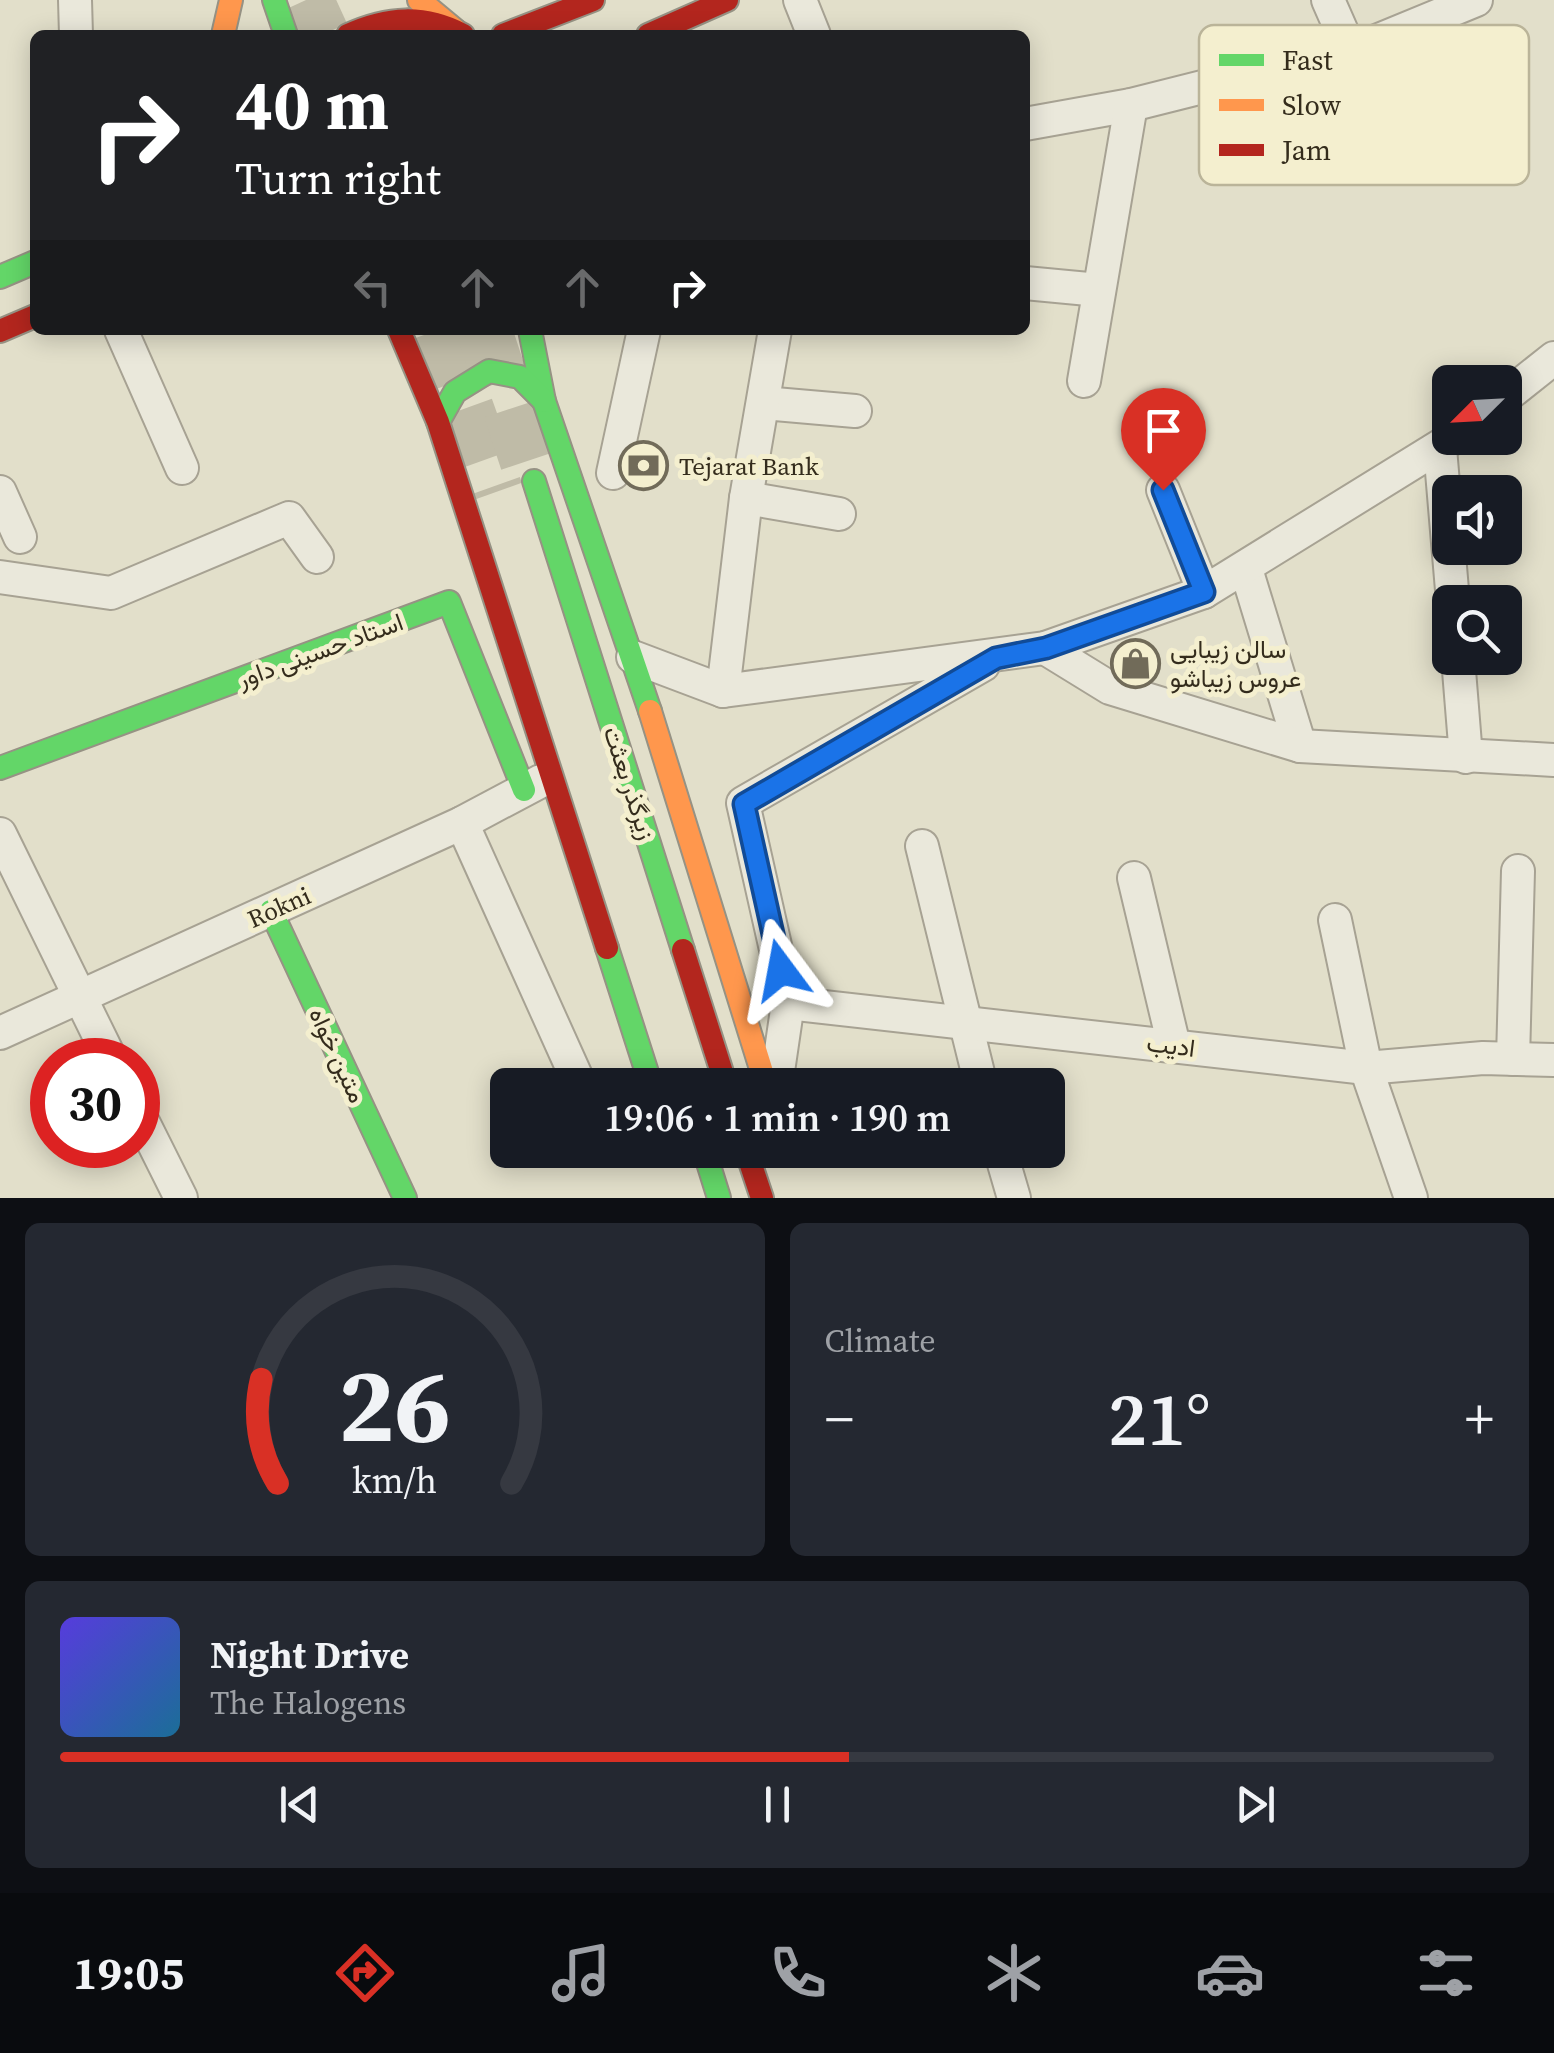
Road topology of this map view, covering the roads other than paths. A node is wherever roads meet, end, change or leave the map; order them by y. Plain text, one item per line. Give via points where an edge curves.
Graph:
1 (75, 0) edge
2 (231, 0) edge
3 (274, 0) edge
4 (419, 0) edge
5 (593, 0) edge
6 (727, 0) edge
7 (800, 0) edge
8 (1328, 0) edge
9 (1476, 0) edge
10 (1339, 25) edge
11 (1413, 25) edge
12 (76, 30) edge
13 (224, 30) edge
14 (284, 30) edge
15 (359, 30) edge
16 (451, 30) edge
17 (456, 30) edge
18 (515, 30) edge
19 (659, 30) edge
20 (812, 30) edge
21 (1199, 88) edge
22 (1131, 105) junction
23 (1030, 123) edge
24 (30, 264) edge
25 (0, 277) edge
26 (1030, 283) edge
27 (1099, 290) junction
28 (30, 318) edge
29 (0, 332) edge
30 (123, 335) edge
31 (400, 335) edge
32 (532, 335) edge
33 (643, 335) edge
34 (774, 335) edge
35 (1554, 358) edge
36 (1084, 380) dead end
37 (1522, 383) edge
38 (555, 395) junction
39 (763, 403) junction
40 (855, 411) dead end
41 (438, 422) junction
42 (1432, 452) edge
43 (1447, 455) edge
44 (182, 468) dead end
45 (613, 473) dead end
46 (534, 481) tunnel mouth
47 (1163, 490) dead end
48 (0, 492) edge
49 (746, 498) junction
50 (838, 514) dead end
51 (20, 537) dead end
52 (317, 557) dead end
53 (1246, 570) junction
54 (0, 578) edge
55 (1452, 585) edge
56 (1204, 592) junction
57 (1046, 648) junction
58 (633, 657) junction
59 (996, 658) junction
60 (1459, 675) edge
61 (723, 691) junction
62 (1300, 746) junction
63 (1466, 757) junction
64 (1554, 760) edge
65 (0, 768) edge
66 (554, 774) junction
67 (524, 790) junction
68 (462, 823) junction
69 (0, 834) edge
70 (922, 846) dead end
71 (1518, 871) dead end
72 (1134, 878) dead end
73 (271, 911) junction
74 (1335, 920) dead end
75 (78, 995) junction
76 (788, 1003) junction
77 (962, 1021) junction
78 (0, 1033) edge
79 (100, 1038) edge
80 (1174, 1046) junction
81 (1513, 1059) junction
82 (1554, 1060) edge
83 (572, 1068) edge
84 (646, 1068) edge
85 (721, 1068) edge
86 (761, 1068) edge
87 (778, 1068) edge
88 (976, 1068) edge
89 (1366, 1068) junction
90 (160, 1156) edge
91 (710, 1168) edge
92 (752, 1168) edge
93 (1005, 1168) edge
94 (181, 1198) edge
95 (405, 1198) edge
96 (719, 1198) edge
97 (762, 1198) edge
98 (1014, 1198) edge
99 (1411, 1198) edge

1 - 12 street
2 - 13 main road
3 - 14 main road
4 - 17 main road
5 - 18 main road
6 - 19 main road
7 - 20 street
8 - 10 street
9 - 11 street
15 - 16 main road via 405,18
21 - 22 street
22 - 23 street
22 - 27 street
24 - 25 main road
26 - 27 street
27 - 36 street
28 - 29 main road
30 - 44 street
31 - 41 main road
32 - 38 main road
33 - 45 street
34 - 39 street
35 - 37 street
38 - 41 main road via 511,372 489,371 456,392
38 - 58 main road via 564,448
39 - 40 street
39 - 49 street
41 - 66 main road
42 - 53 street
43 - 55 street
46 - 85 main road, زیرگذر بعثت
47 - 56 street
48 - 51 street
49 - 50 street
49 - 61 street
52 - 54 street via 288,518 111,593
53 - 56 street
53 - 62 street
56 - 57 street
57 - 59 street
57 - 62 street via 1110,688
58 - 61 street
58 - 86 main road
59 - 61 street
59 - 76 street via 744,804
60 - 63 street
62 - 63 street
63 - 64 street
65 - 67 main road, استاد حسینی داور via 449,602
66 - 67 street, Rokni
66 - 84 main road
67 - 68 street, Rokni
68 - 73 street, Rokni
68 - 83 street
69 - 75 street
70 - 77 street
71 - 81 street
72 - 80 street
73 - 75 street, Rokni
73 - 95 main road, متین خواه
74 - 89 street
75 - 78 street, Rokni
75 - 79 street
76 - 77 street, ادیب
76 - 87 street
77 - 80 street, ادیب
77 - 88 street
80 - 89 street, ادیب
81 - 82 street, ادیب
81 - 89 street, ادیب
89 - 99 street
90 - 94 street
91 - 96 main road
92 - 97 main road
93 - 98 street

